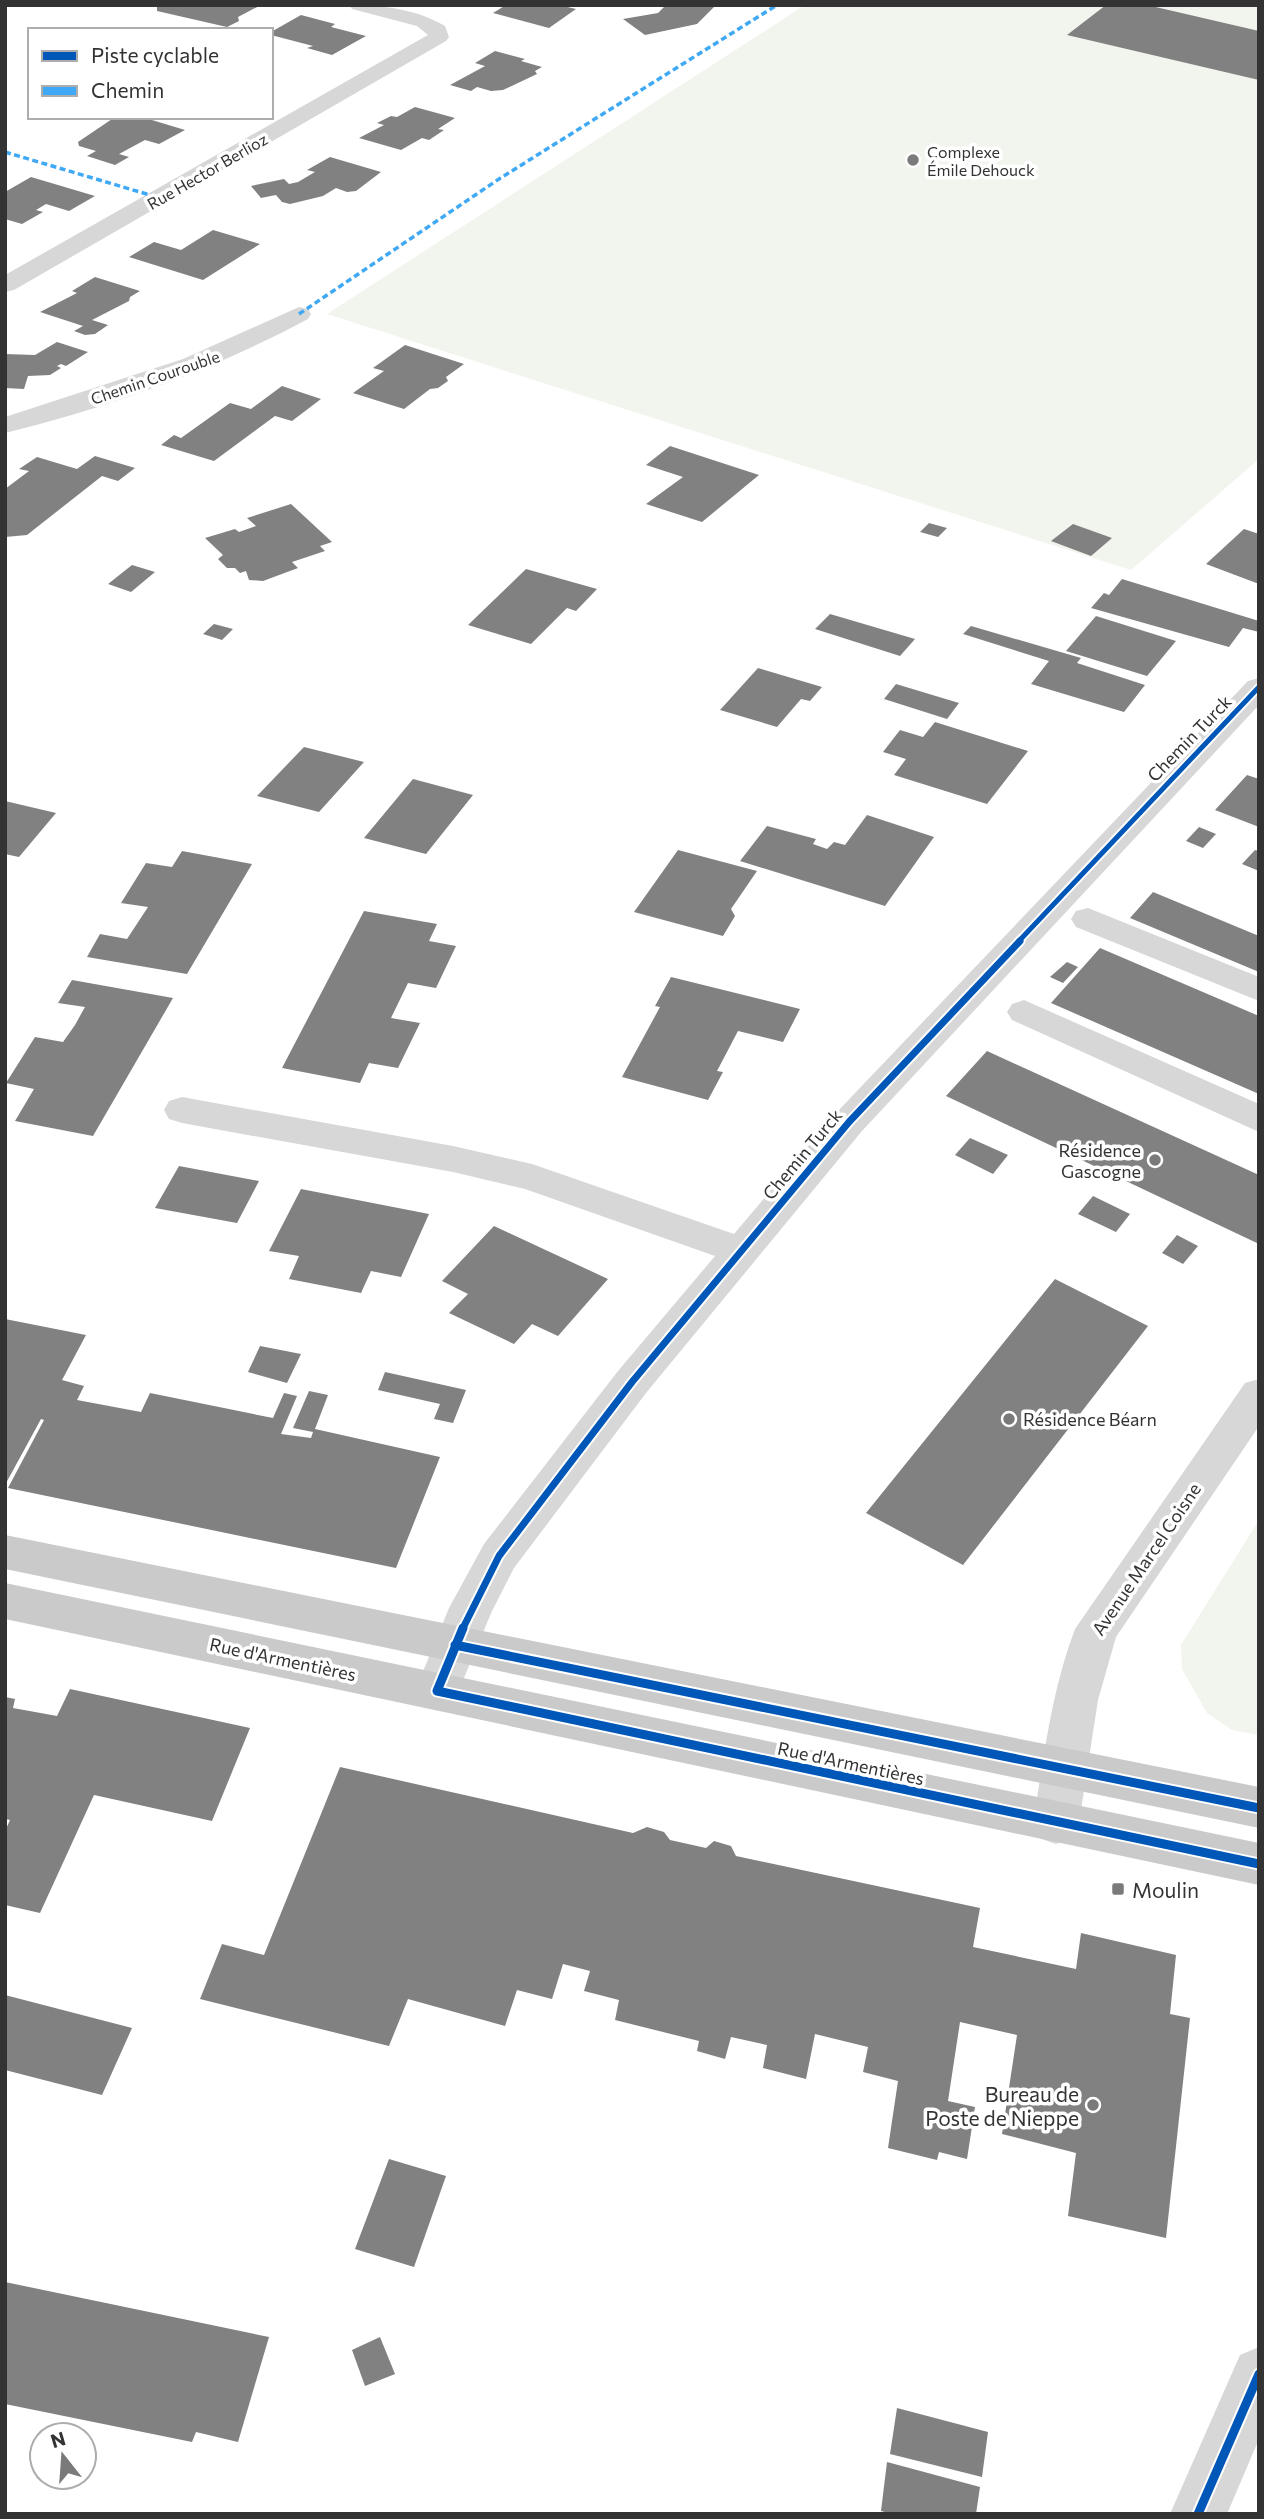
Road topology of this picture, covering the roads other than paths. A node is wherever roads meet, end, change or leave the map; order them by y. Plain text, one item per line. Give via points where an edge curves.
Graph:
1 (359, 5) edge
2 (5, 285) edge
3 (299, 314) dead end
4 (5, 425) edge
5 (1259, 687) edge
6 (1088, 919) dead end
7 (1259, 990) edge
8 (1024, 1012) dead end
9 (182, 1110) dead end
10 (1259, 1118) edge
11 (741, 1251) junction
12 (1253, 1411) edge
13 (5, 1552) edge
14 (5, 1601) edge
15 (455, 1645) junction
16 (437, 1692) junction
17 (1065, 1770) junction
18 (1259, 1808) edge
19 (1056, 1823) junction
20 (1259, 1864) edge
21 (1259, 2374) edge
22 (1198, 2514) edge

1 - 2 street, Rue Hector Berlioz via 424,22 438,30 439,37
3 - 4 street, Chemin Courouble via 197,363
5 - 11 street, Chemin Turck via 911,1054
6 - 7 street
8 - 10 street
9 - 11 street via 522,1174
11 - 15 street, Chemin Turck via 632,1382 499,1556
12 - 17 street, Avenue Marcel Coisne via 1097,1629 1074,1710
13 - 15 main road, Rue d'Armentières
14 - 16 main road, Rue d'Armentières
15 - 16 street, Chemin Turck
15 - 17 main road, Rue d'Armentières
16 - 19 main road, Rue d'Armentières
17 - 18 main road, Rue d'Armentières
17 - 19 street, Avenue Marcel Coisne
19 - 20 main road, Rue d'Armentières
21 - 22 street

